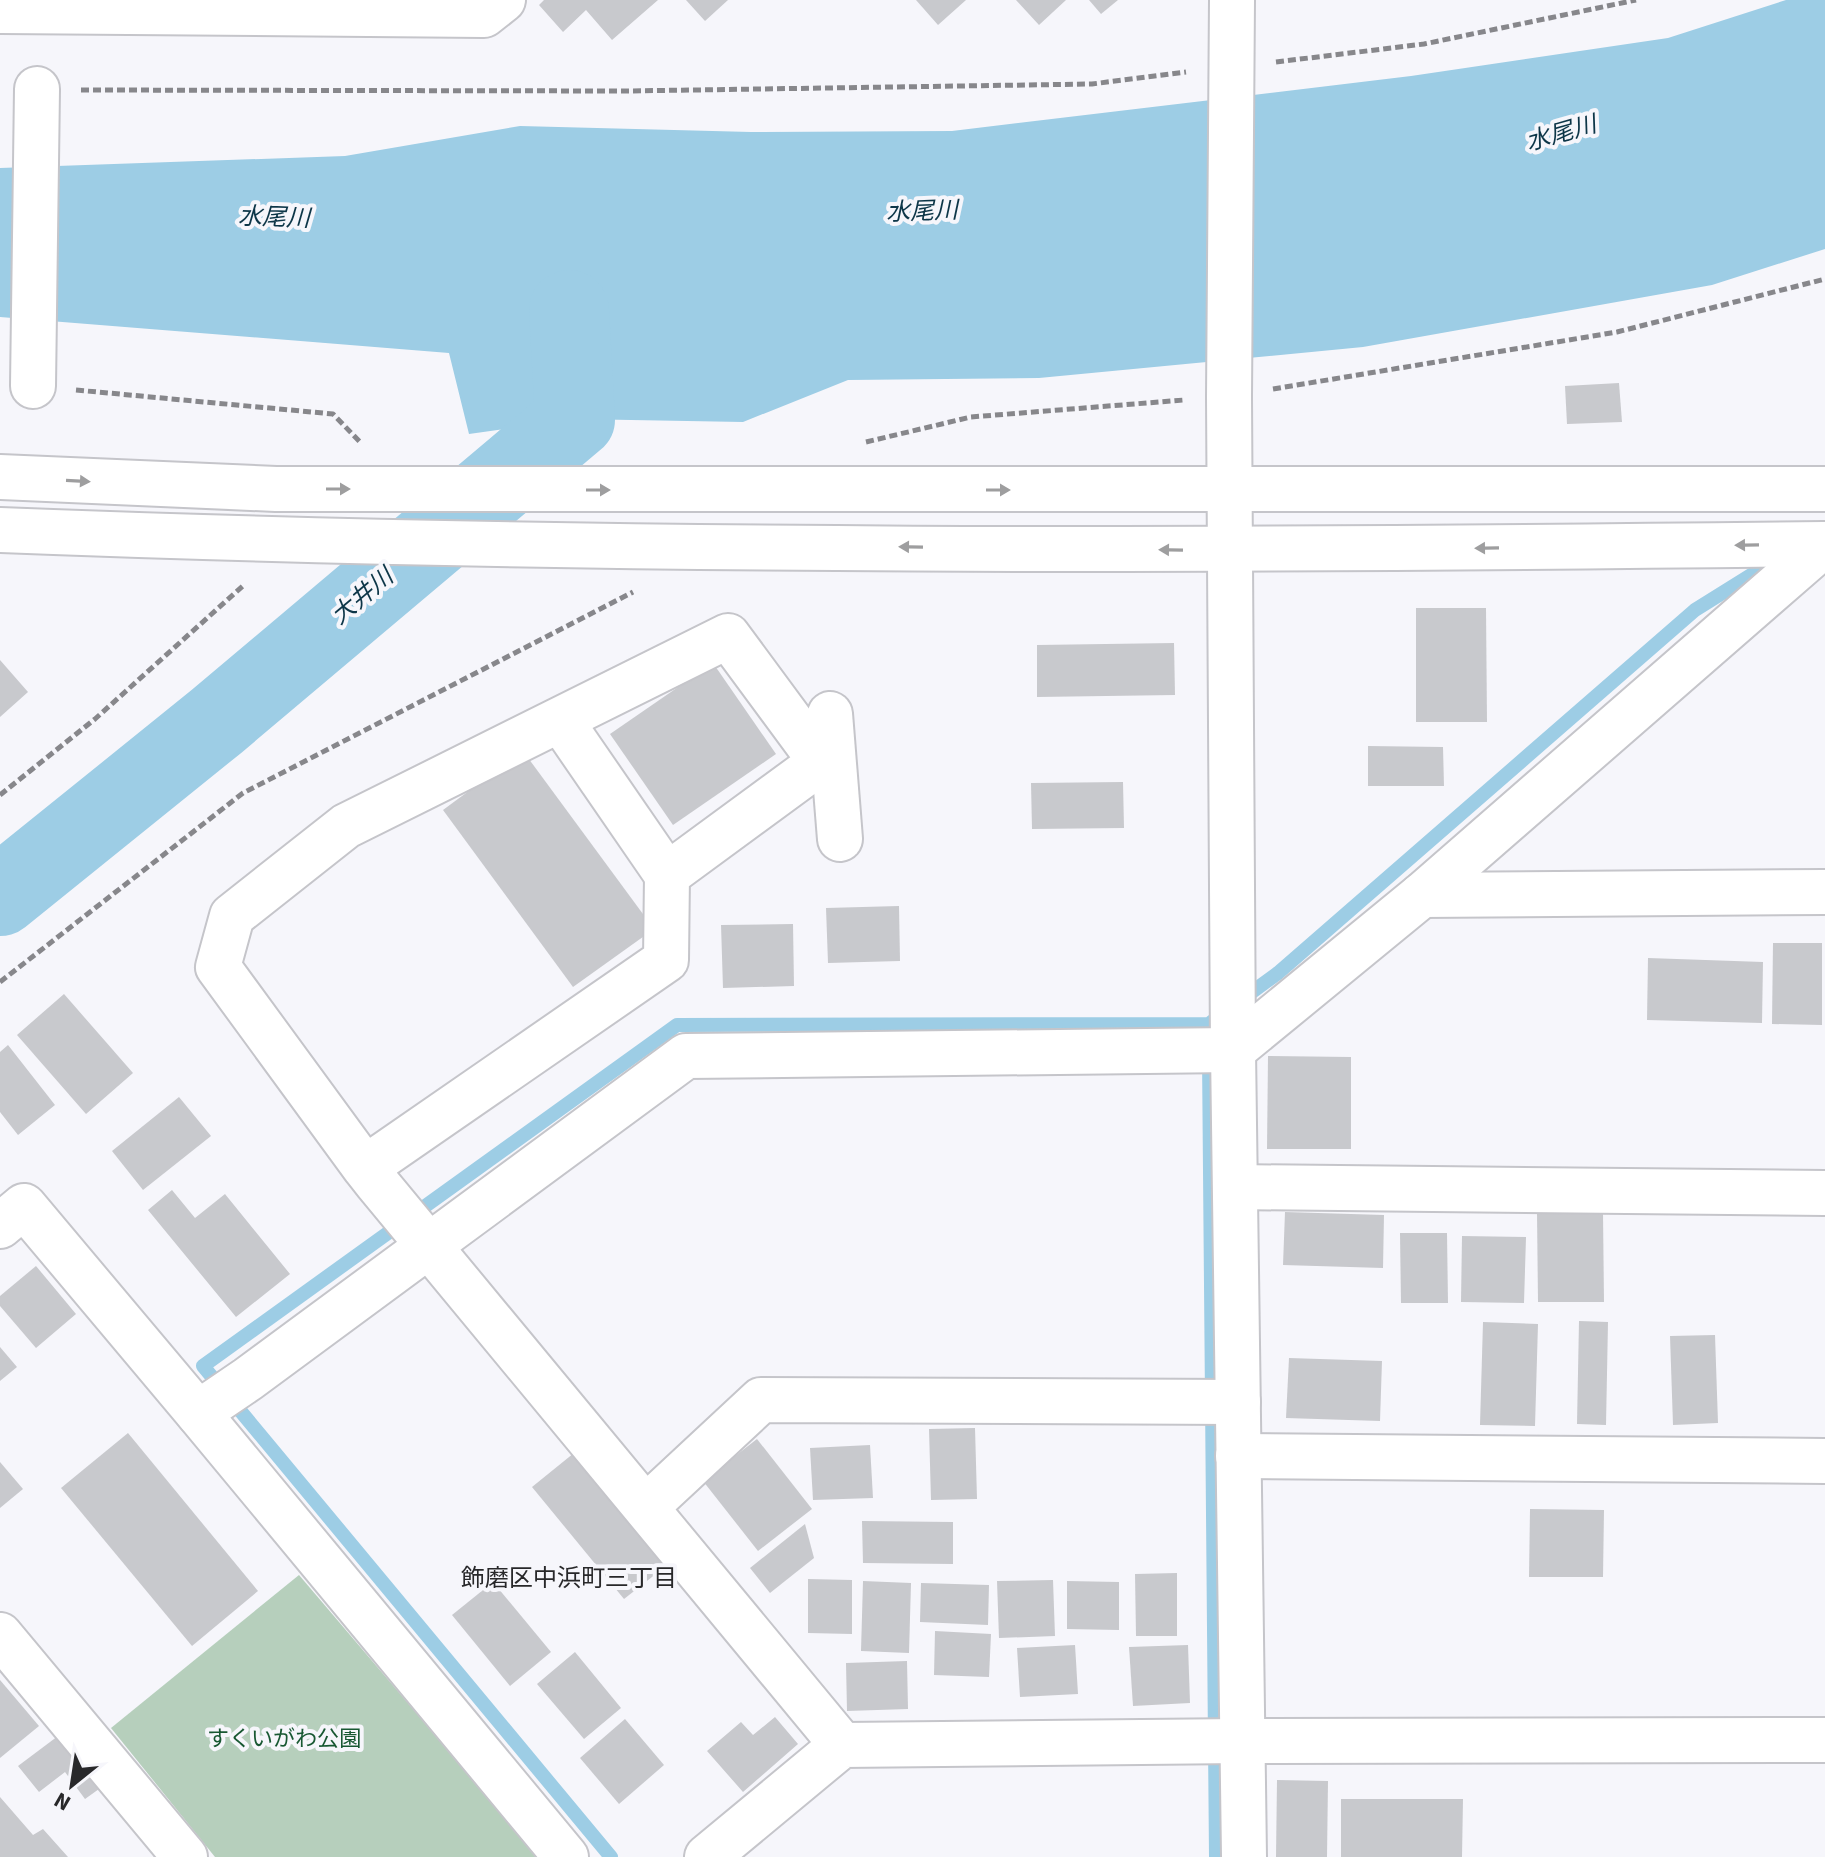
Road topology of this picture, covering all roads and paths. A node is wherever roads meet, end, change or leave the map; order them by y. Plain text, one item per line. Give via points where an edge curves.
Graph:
1 (1232, 0) edge
2 (1636, 0) edge
3 (486, 5) edge
4 (24, 8) edge
5 (1230, 66) junction
6 (37, 89) joint
7 (1825, 279) edge
8 (33, 386) joint
9 (1229, 397) junction
10 (854, 445) dead end
11 (370, 452) dead end
12 (0, 477) edge
13 (1825, 489) edge
14 (1231, 490) junction
15 (0, 530) edge
16 (269, 541) junction
17 (1825, 544) edge
18 (1231, 551) junction
19 (638, 589) dead end
20 (830, 714) dead end
21 (561, 721) junction
22 (827, 762) junction
23 (0, 795) edge
24 (840, 839) dead end
25 (667, 875) junction
26 (1825, 892) edge
27 (1422, 895) junction
28 (0, 982) edge
29 (1233, 1050) junction
30 (370, 1175) junction
31 (1235, 1187) junction
32 (1825, 1193) edge
33 (0, 1226) edge
34 (428, 1244) junction
35 (1238, 1402) junction
36 (198, 1413) junction
37 (1238, 1456) junction
38 (1825, 1461) edge
39 (646, 1507) junction
40 (0, 1635) edge
41 (1825, 1740) edge
42 (1242, 1741) junction
43 (842, 1745) junction
44 (185, 1857) edge
45 (566, 1857) edge
46 (707, 1857) edge
47 (1244, 1857) edge

1 - 5 street
2 - 5 path via 1424,44
3 - 4 street
5 - 6 path via 1092,84 627,91
5 - 9 street
6 - 8 street
7 - 9 path via 1617,332
8 - 11 path via 333,414
9 - 10 path via 971,417
9 - 14 street
12 -> 14 street via 276,489
13 - 14 street
14 - 18 street
15 - 16 street
18 -> 16 street
16 - 23 path via 244,586 95,719
17 -> 18 street
17 - 27 street
18 - 29 street
19 - 28 path via 243,793
20 - 22 street
21 - 22 street via 728,636
21 - 25 street
21 - 30 street via 346,826 232,916 218,967
22 - 24 street
22 - 25 street
25 - 30 street via 666,960
26 - 27 street
27 - 29 street
29 - 31 street
29 - 34 street via 686,1056
30 - 34 street
31 - 32 street
31 - 35 street
33 - 36 street via 24,1206
34 - 36 street
34 - 39 street
35 - 37 street
35 - 39 street via 761,1400
36 - 45 street
37 - 38 street
37 - 42 street
39 - 43 street
40 - 44 street
41 - 42 street
42 - 43 street
42 - 47 street
43 - 46 street

